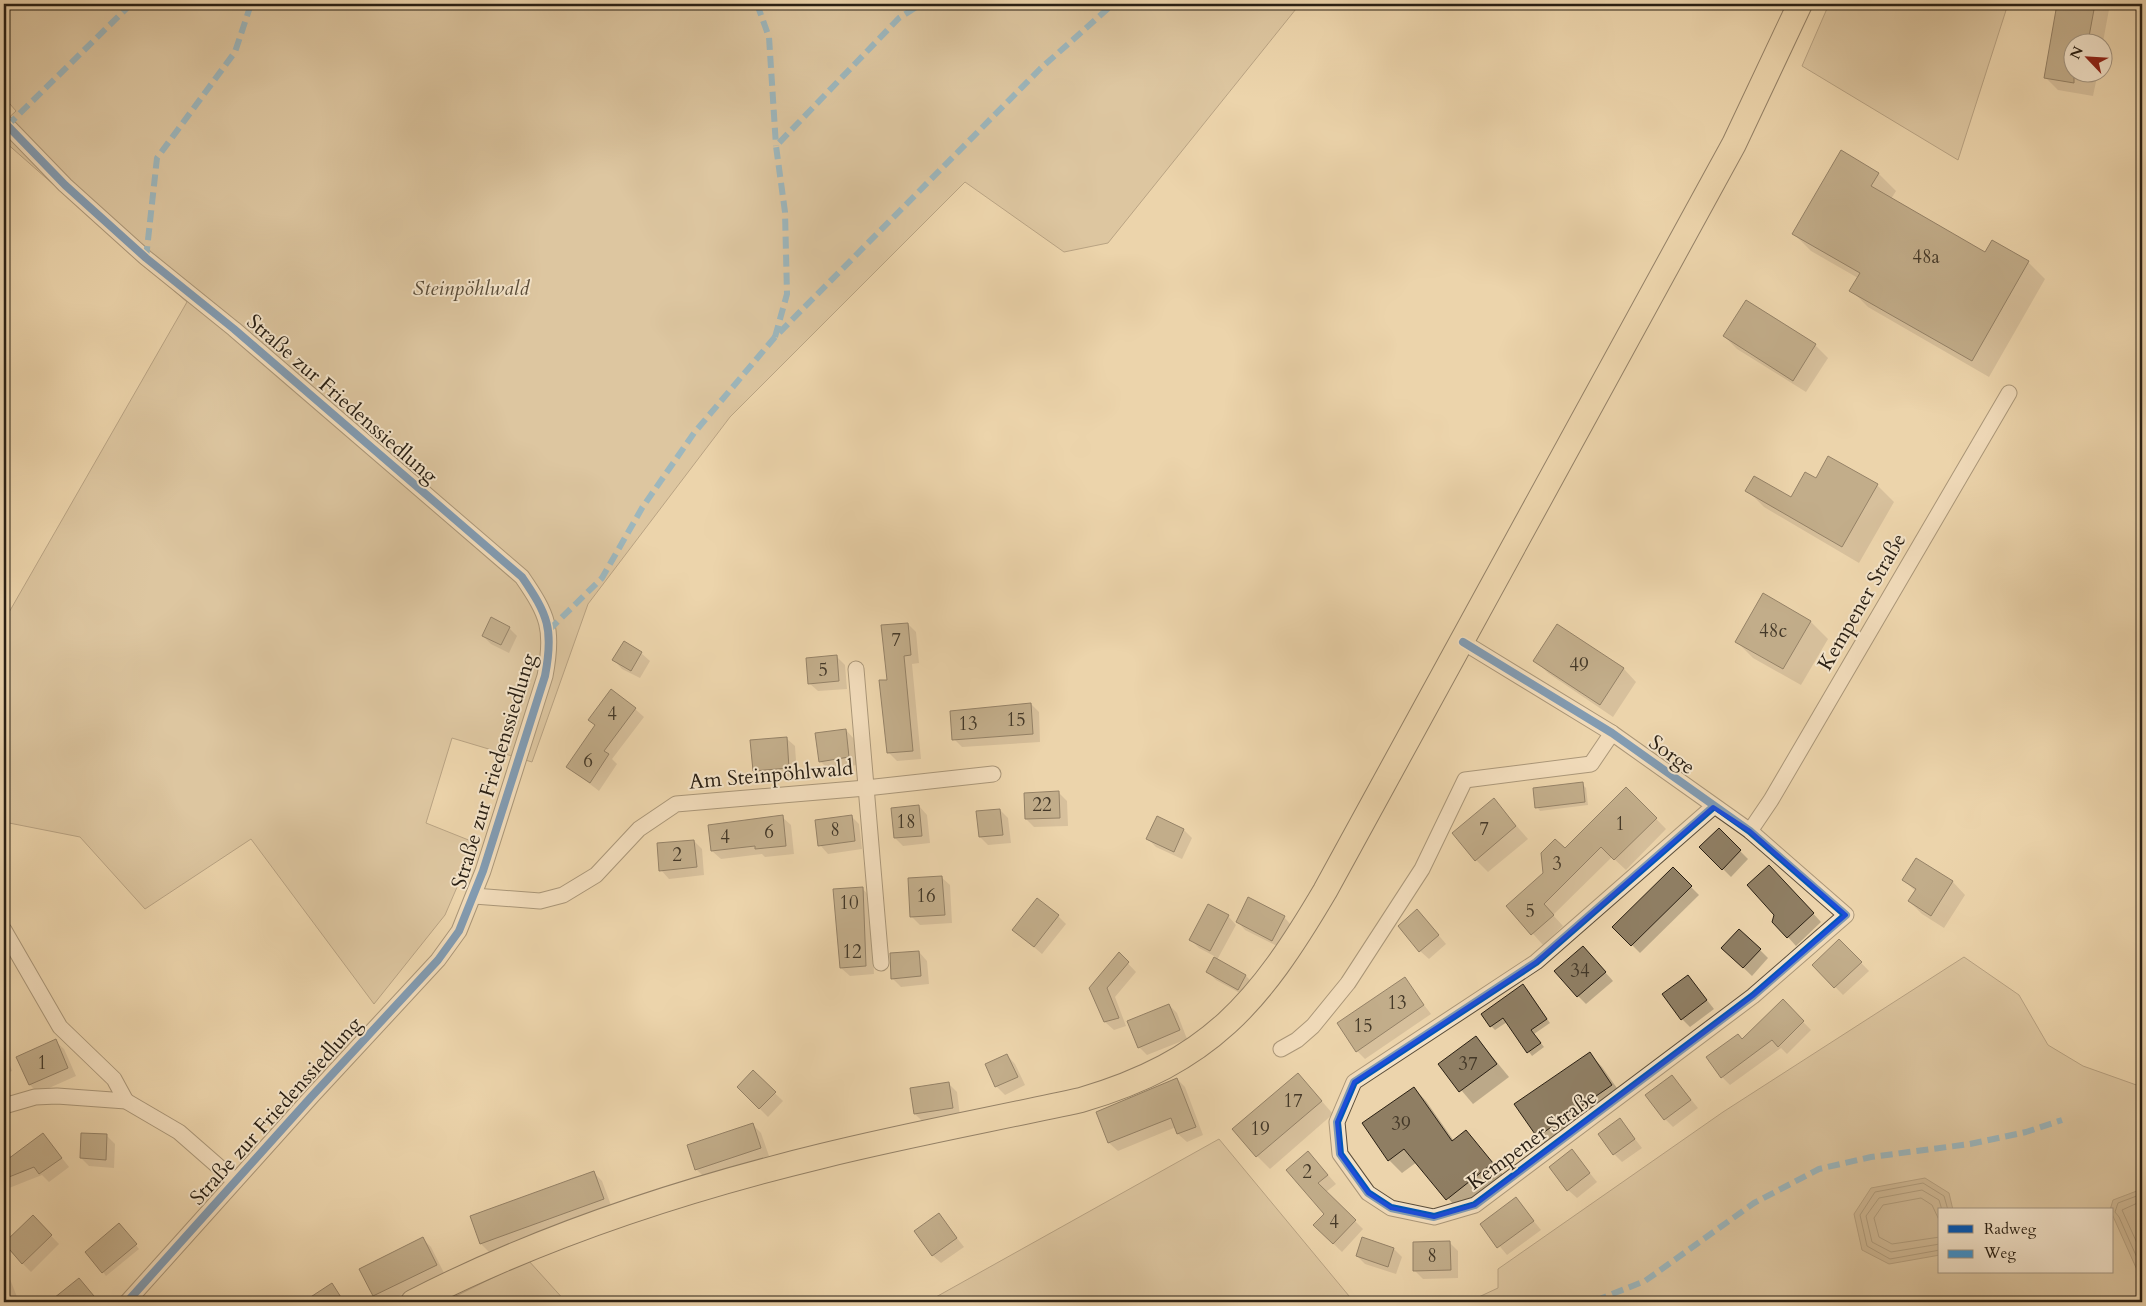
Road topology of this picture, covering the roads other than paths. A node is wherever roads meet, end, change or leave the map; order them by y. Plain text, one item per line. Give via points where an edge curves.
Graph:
1 (1800, 4) edge
2 (4, 122) edge
3 (2009, 393) dead end
4 (1463, 642) junction
5 (856, 669) dead end
6 (1612, 733) junction
7 (993, 774) dead end
8 (866, 788) junction
9 (1713, 806) junction
10 (1750, 831) junction
11 (474, 896) junction
12 (1846, 915) joint
13 (4, 930) edge
14 (881, 963) dead end
15 (1280, 1049) dead end
16 (126, 1101) junction
17 (4, 1106) edge
18 (235, 1180) junction
19 (127, 1302) edge
20 (413, 1302) edge

1 - 4 main road via 1734,144
2 - 11 street, Straße zur Friedenssiedlung via 65,185 146,258 234,329 522,577 541,605 549,630 550,647 545,676
3 - 10 street, Kempener Straße
4 - 6 street, Sorge
4 - 20 main road via 1300,934 1250,1001 1198,1048 1150,1075 1080,1100 823,1155 682,1195 535,1247
5 - 8 street, Am Steinpöhlwald
6 - 9 street, Sorge
6 - 15 street via 1590,764 1465,780 1422,869 1348,983 1313,1026
7 - 8 street, Am Steinpöhlwald
8 - 11 street, Am Steinpöhlwald via 676,804 639,829 596,874 563,896 540,900
8 - 14 street, Am Steinpöhlwald
9 - 10 street, Sorge
9 - 12 street, Kempener Straße via 1536,962 1354,1082 1337,1122 1340,1154 1368,1193 1391,1208 1434,1217 1476,1204 1753,996
10 - 12 street, Sorge
11 - 18 street, Straße zur Friedenssiedlung via 459,930 438,960
13 - 16 street via 60,1028 114,1079
16 - 17 street via 57,1096
16 - 18 street via 179,1132
18 - 19 street, Straße zur Friedenssiedlung

